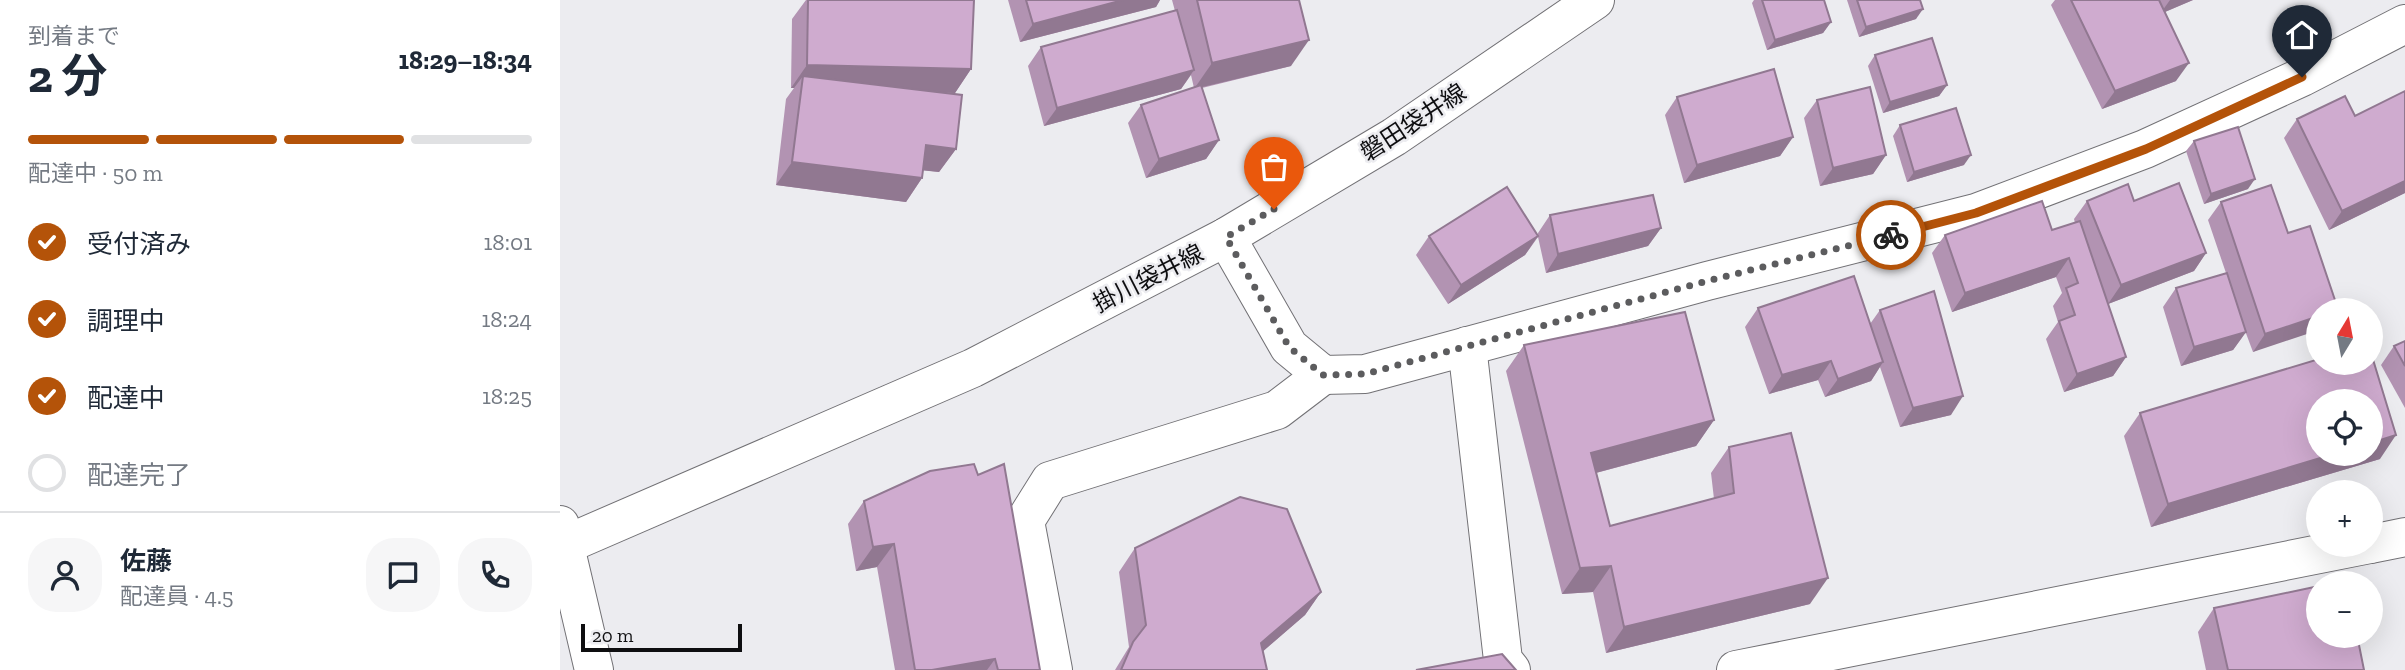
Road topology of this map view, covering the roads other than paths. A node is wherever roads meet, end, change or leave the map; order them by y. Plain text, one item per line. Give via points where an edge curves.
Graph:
1 (1595, 0) edge
2 (2405, 24) edge
3 (1226, 237) junction
4 (1467, 346) junction
5 (1323, 375) junction
6 (2405, 537) edge
7 (561, 539) edge
8 (2383, 542) edge
9 (2306, 557) edge
10 (594, 670) edge
11 (1053, 670) edge
12 (1511, 670) edge
13 (1736, 670) edge

1 - 3 main road, 磐田袋井線 via 1394,137
2 - 4 main road via 2146,149 1976,213
3 - 5 main road, 掛川袋井線 via 1289,347
3 - 7 main road, 掛川袋井線 via 973,369
4 - 5 main road via 1365,374
4 - 12 main road via 1503,660
5 - 11 main road via 1278,410 1050,481 1025,521
6 - 8 main road
7 - 10 main road
9 - 13 main road

